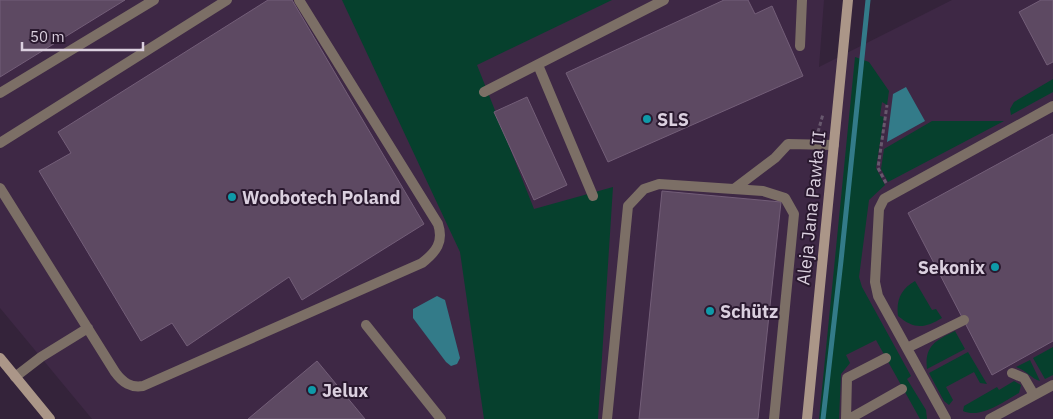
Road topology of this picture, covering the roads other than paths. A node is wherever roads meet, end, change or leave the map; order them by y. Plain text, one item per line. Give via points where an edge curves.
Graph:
1 (154, 0) edge
2 (227, 0) edge
3 (299, 0) edge
4 (664, 0) edge
5 (802, 0) edge
6 (848, 0) edge
7 (800, 46) dead end
8 (538, 65) junction
9 (484, 92) dead end
10 (0, 93) edge
11 (1053, 106) edge
12 (0, 142) edge
13 (834, 145) junction
14 (0, 188) edge
15 (734, 189) junction
16 (593, 196) dead end
17 (964, 320) dead end
18 (366, 325) dead end
19 (88, 328) junction
20 (907, 348) junction
21 (0, 358) edge
22 (886, 358) dead end
23 (1012, 373) dead end
24 (16, 377) junction
25 (1053, 385) edge
26 (902, 389) dead end
27 (1034, 395) junction
28 (50, 419) edge
29 (441, 419) edge
30 (607, 419) edge
31 (774, 419) edge
32 (807, 419) edge
33 (847, 419) edge
34 (946, 419) edge
35 (990, 419) edge

1 - 10 lane
2 - 12 lane
3 - 19 lane via 433,216 440,232 438,246 429,257 412,268 144,386 133,387 119,377
4 - 8 lane
5 - 7 lane
6 - 13 street, Aleja Jana Pawła II
8 - 9 lane
8 - 16 lane
11 - 20 lane via 884,199 879,209 874,282 878,296
13 - 15 lane via 788,144 776,158
13 - 32 street, Aleja Jana Pawła II
14 - 19 lane
15 - 30 lane via 659,184 644,189 628,206
15 - 31 lane via 763,191 785,198 794,214
17 - 20 lane
18 - 29 lane
19 - 24 lane
20 - 34 lane
21 - 24 street
22 - 33 lane via 847,378
23 - 27 lane via 1024,378
24 - 28 street
25 - 27 lane
26 - 33 lane
27 - 35 lane

